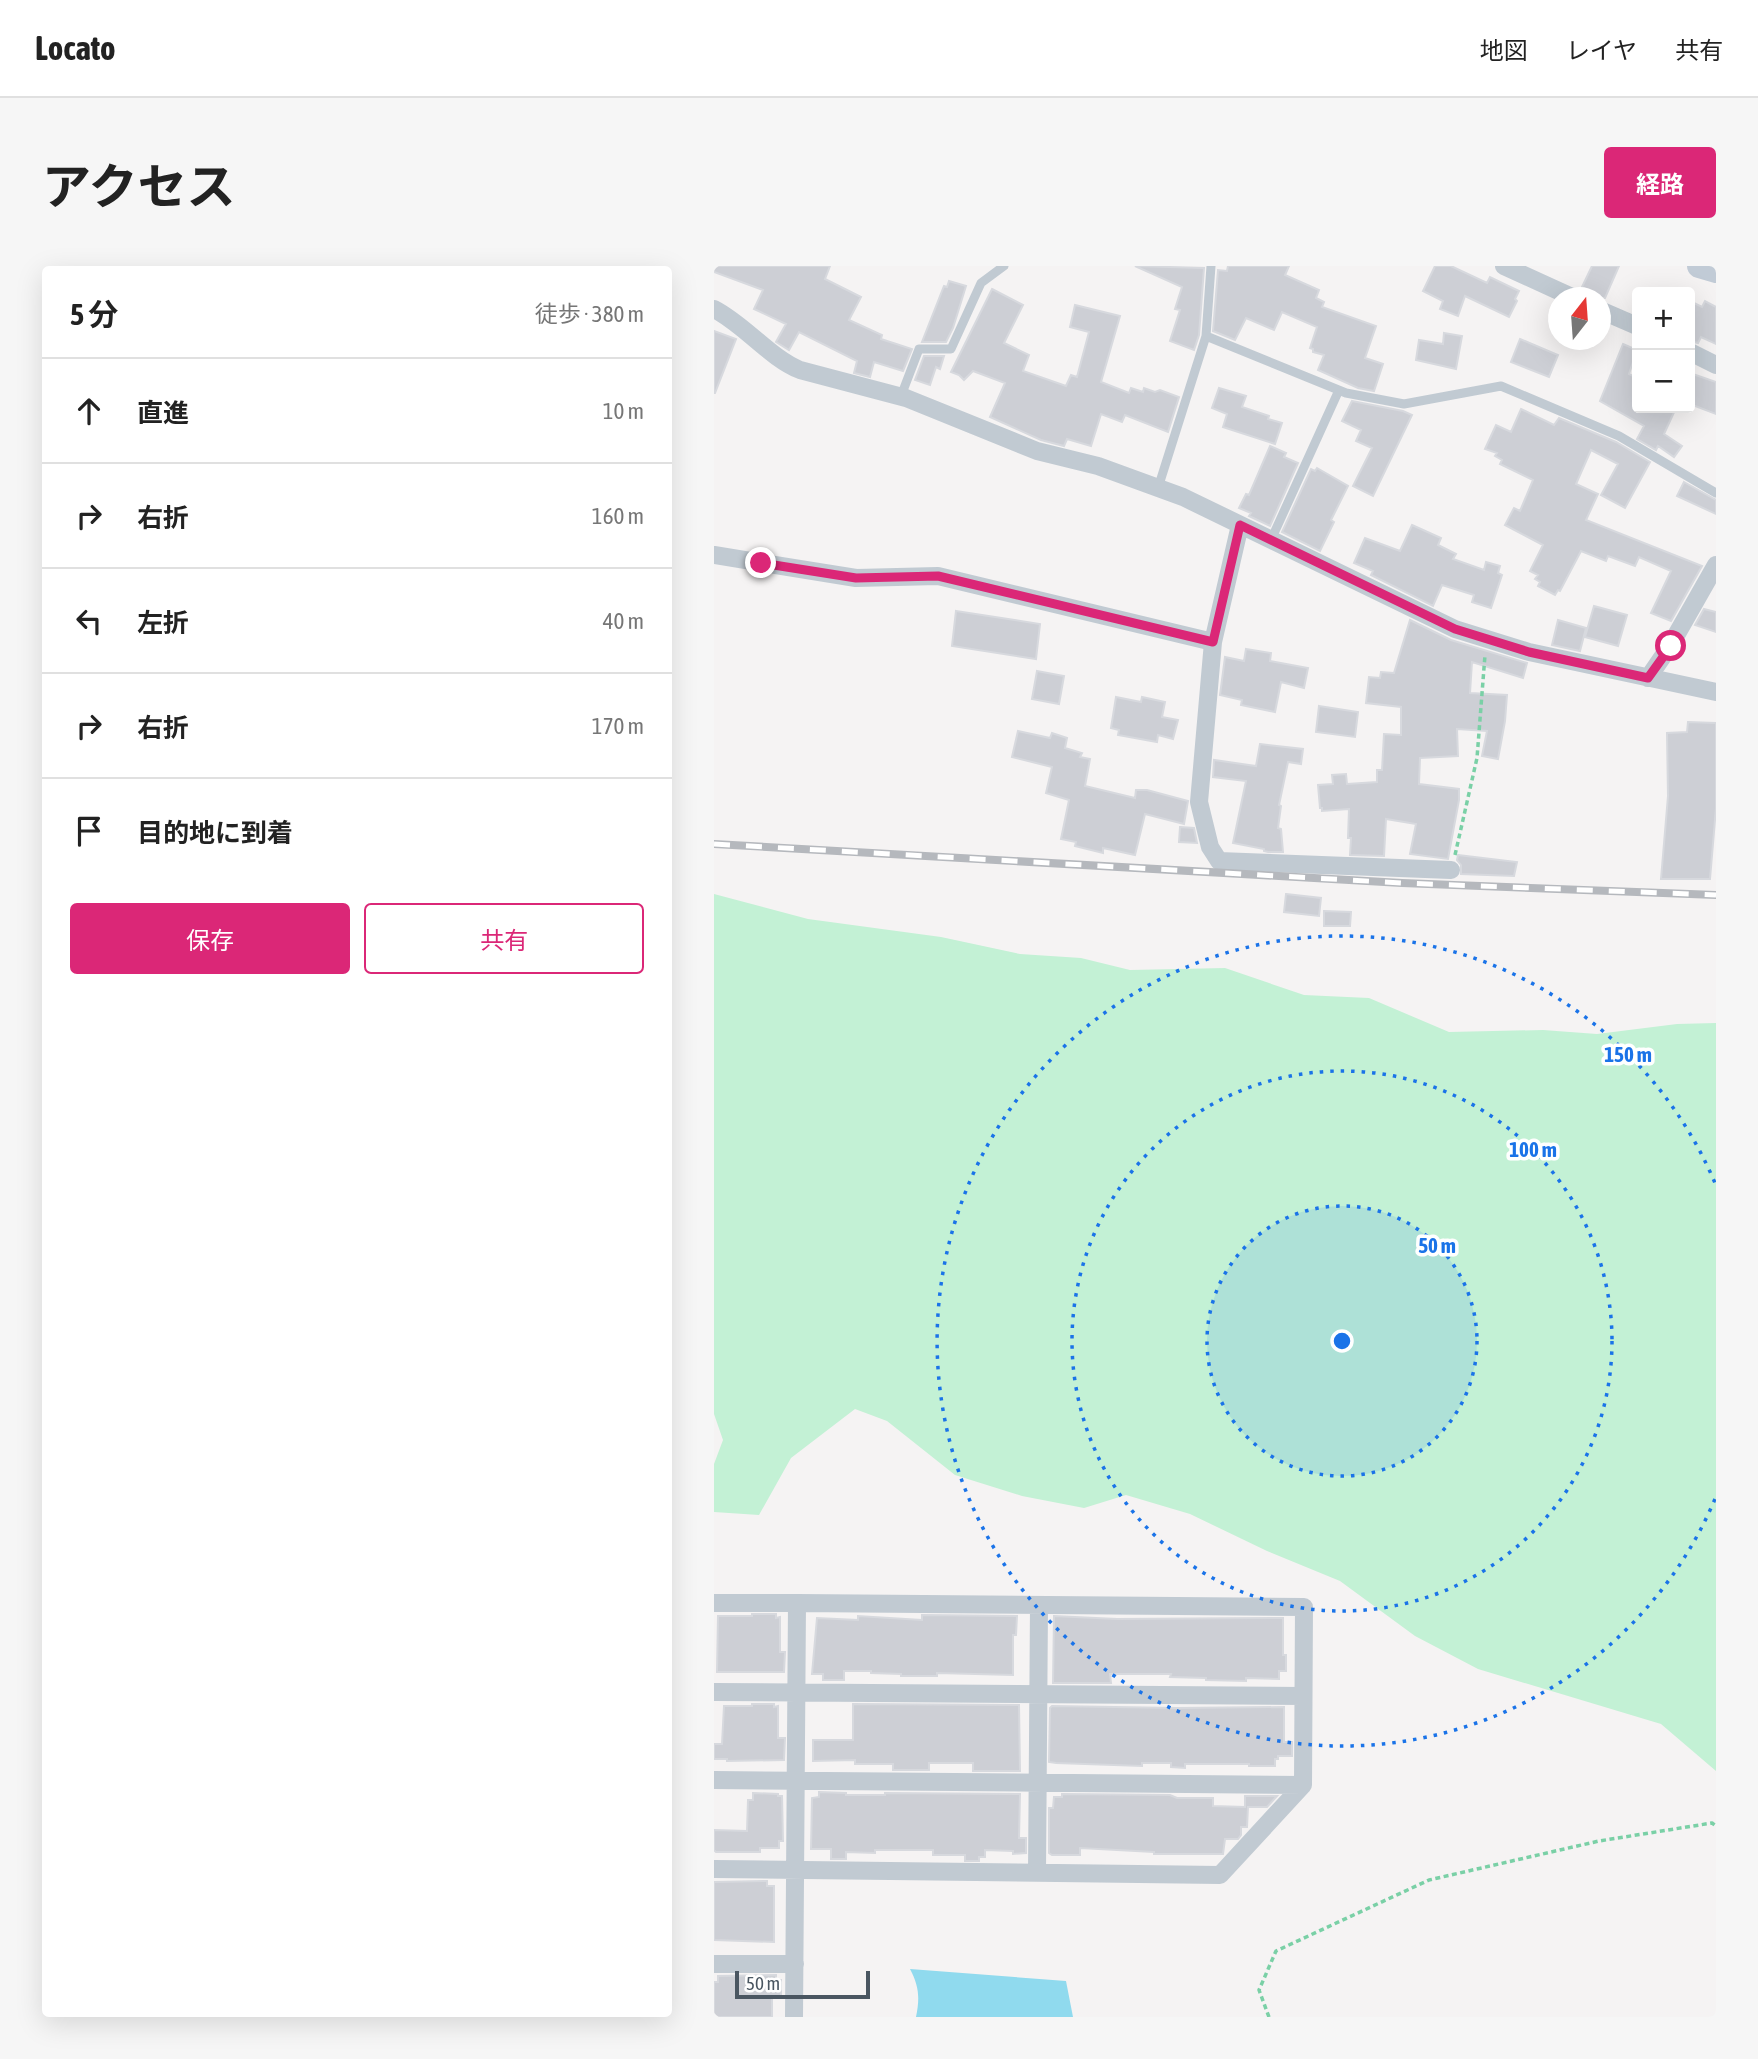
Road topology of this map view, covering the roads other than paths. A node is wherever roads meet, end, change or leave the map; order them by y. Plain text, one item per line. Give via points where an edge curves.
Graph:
1 (1004, 266) edge
2 (1211, 266) edge
3 (1504, 266) edge
4 (1699, 266) edge
5 (1716, 271) edge
6 (1550, 287) edge
7 (714, 309) edge
8 (1611, 314) edge
9 (1632, 324) edge
10 (1206, 336) junction
11 (1695, 354) edge
12 (1716, 365) edge
13 (1339, 390) junction
14 (901, 396) junction
15 (1158, 488) junction
16 (1716, 493) edge
17 (1240, 525) junction
18 (1271, 540) junction
19 (714, 555) edge
20 (1716, 565) edge
21 (1213, 642) junction
22 (1648, 678) junction
23 (1716, 692) edge
24 (1451, 870) road end
25 (714, 1603) edge
26 (797, 1603) junction
27 (1039, 1606) junction
28 (714, 1692) edge
29 (796, 1693) junction
30 (1039, 1693) junction
31 (1303, 1696) junction
32 (714, 1780) edge
33 (796, 1781) junction
34 (1037, 1784) junction
35 (1303, 1785) junction
36 (714, 1869) edge
37 (795, 1871) junction
38 (1037, 1872) junction
39 (714, 1964) edge
40 (795, 1964) junction
41 (794, 2017) edge

1 - 14 lane via 981,284 951,349 919,349
2 - 10 lane
3 - 6 street
4 - 5 main road
7 - 14 street via 742,326 785,364
8 - 9 street
10 - 13 lane
10 - 15 lane
11 - 12 street
13 - 16 lane via 1404,404 1501,386 1619,436
13 - 18 lane
14 - 15 street via 1037,452 1098,466
15 - 17 street
17 - 18 street
17 - 21 street
18 - 22 street via 1455,629 1491,642
19 - 21 street via 856,578 938,576
20 - 22 street
21 - 24 street via 1199,802 1210,847 1219,861
22 - 23 street
25 - 26 street
26 - 27 street
26 - 29 street
27 - 30 street
27 - 31 street via 1304,1607
28 - 29 street
29 - 30 street
29 - 33 street
30 - 31 street
30 - 34 street
31 - 35 street
32 - 33 street
33 - 34 street
33 - 37 street
34 - 35 street
34 - 38 street
35 - 38 street via 1220,1874
36 - 37 street
37 - 38 street
37 - 40 street
39 - 40 street
40 - 41 street

